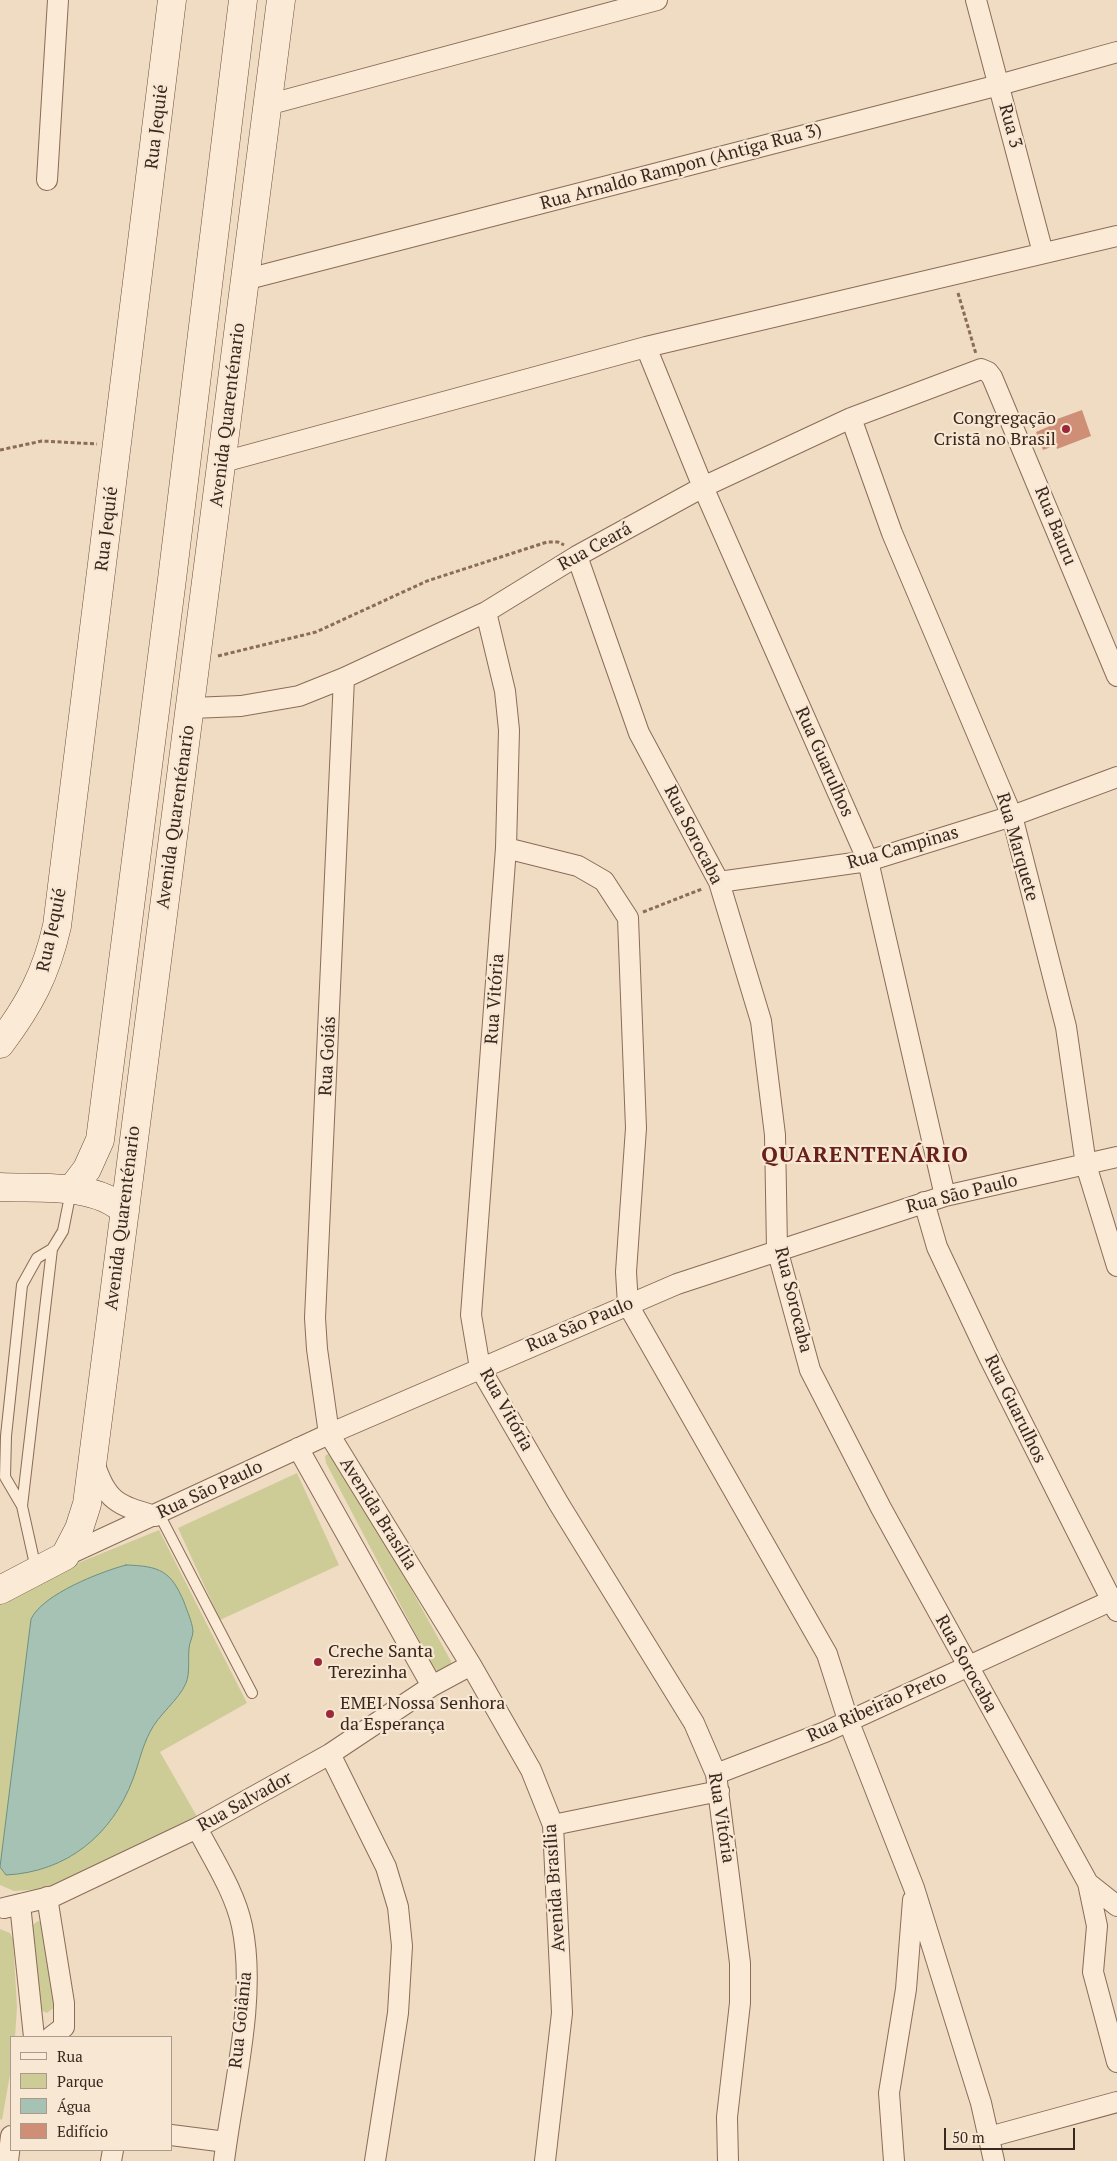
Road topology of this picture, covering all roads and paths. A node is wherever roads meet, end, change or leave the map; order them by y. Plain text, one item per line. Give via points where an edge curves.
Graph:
1 (58, 0) edge
2 (172, 0) edge
3 (243, 0) edge
4 (281, 0) edge
5 (657, 0) edge
6 (976, 0) edge
7 (1117, 52) edge
8 (999, 85) junction
9 (267, 105) junction
10 (46, 180) dead end
11 (1116, 239) edge
12 (1044, 252) junction
13 (952, 275) junction
14 (244, 280) junction
15 (646, 348) junction
16 (987, 373) junction
17 (851, 418) junction
18 (117, 445) junction
19 (0, 450) edge
20 (223, 462) junction
21 (703, 487) junction
22 (578, 556) junction
23 (486, 612) junction
24 (195, 661) junction
25 (1117, 676) edge
26 (344, 678) junction
27 (191, 708) junction
28 (1117, 777) edge
29 (1012, 816) junction
30 (506, 848) junction
31 (868, 861) junction
32 (719, 882) junction
33 (628, 918) junction
34 (0, 1044) edge
35 (1117, 1157) edge
36 (1086, 1164) junction
37 (0, 1187) edge
38 (71, 1190) junction
39 (945, 1196) junction
40 (924, 1202) junction
41 (125, 1211) junction
42 (52, 1249) junction
43 (778, 1249) junction
44 (1117, 1266) edge
45 (628, 1305) junction
46 (480, 1368) junction
47 (329, 1434) junction
48 (298, 1448) junction
49 (92, 1456) junction
50 (22, 1506) junction
51 (157, 1515) junction
52 (65, 1556) junction
53 (36, 1571) junction
54 (0, 1590) edge
55 (1115, 1604) edge
56 (471, 1665) junction
57 (968, 1667) junction
58 (432, 1686) junction
59 (252, 1693) dead end
60 (848, 1720) junction
61 (330, 1754) junction
62 (717, 1782) junction
63 (553, 1825) junction
64 (197, 1828) junction
65 (1088, 1883) junction
66 (914, 1888) junction
67 (47, 1897) junction
68 (1117, 1906) edge
69 (6, 1907) edge
70 (34, 2036) edge
71 (51, 2036) edge
72 (1117, 2062) edge
73 (1117, 2102) edge
74 (172, 2135) edge
75 (989, 2137) junction
76 (10, 2144) edge
77 (225, 2152) edge
78 (8, 2161) edge
79 (375, 2161) edge
80 (545, 2161) edge
81 (728, 2161) edge
82 (894, 2161) edge
83 (994, 2161) edge

1 - 10 street
2 - 18 main road, Rua Jequié
3 - 38 main road via 100,1140 88,1169
4 - 9 main road, Avenida Quarenténario
5 - 9 street
6 - 8 street, Rua 3
7 - 8 street, Rua Arnaldo Rampon (Antiga Rua 3)
8 - 12 street, Rua 3
8 - 14 street, Rua Arnaldo Rampon (Antiga Rua 3)
9 - 14 main road, Avenida Quarenténario
11 - 12 street
12 - 13 street
13 - 15 street
13 - 16 path
14 - 20 main road, Avenida Quarenténario
15 - 20 street
15 - 21 street, Rua Guarulhos
16 - 17 street, Rua Ceará
16 - 25 street, Rua Bauru
17 - 21 street, Rua Ceará
17 - 29 street, Rua Marquete via 892,533
18 - 19 path via 42,441
18 - 34 main road, Rua Jequié via 57,926 41,980
20 - 24 main road, Avenida Quarenténario
21 - 22 street, Rua Ceará
21 - 31 street, Rua Guarulhos
22 - 23 street, Rua Ceará
22 - 24 path via 558,542 548,542 427,581 316,632
22 - 32 street, Rua Sorocaba via 639,733
23 - 26 street, Rua Ceará
23 - 30 street, Rua Vitória via 505,691 509,730
24 - 27 main road, Avenida Quarenténario
26 - 27 street, Rua Ceará via 299,696 241,706
26 - 47 street, Rua Goiás via 315,1318 316,1349
27 - 41 main road, Avenida Quarenténario
28 - 29 street, Rua Campinas
29 - 31 street, Rua Campinas
29 - 36 street, Rua Marquete via 1066,1027
30 - 33 street via 578,866 604,881
30 - 46 street, Rua Vitória via 472,1315
31 - 32 street, Rua Campinas
31 - 39 street, Rua Guarulhos
32 - 33 path
32 - 43 street, Rua Sorocaba via 761,1021 776,1135
33 - 45 street via 636,1128 626,1272
35 - 36 street, Rua São Paulo
36 - 39 street, Rua São Paulo
36 - 44 street, Rua Marquete
37 - 38 main road
38 - 41 main road via 109,1199
38 - 42 lane via 63,1231
39 - 40 street, Rua São Paulo
40 - 43 street, Rua São Paulo
40 - 55 street, Rua Guarulhos via 937,1246 965,1306
41 - 49 main road, Avenida Quarenténario
42 - 50 lane
42 - 50 lane via 38,1258 22,1285 10,1379 5,1477
43 - 45 street, Rua São Paulo via 676,1284
43 - 57 street, Rua Sorocaba via 810,1370
45 - 46 street, Rua São Paulo
45 - 60 street via 827,1654
46 - 47 street, Rua São Paulo
46 - 62 street, Rua Vitória via 694,1723
47 - 48 street, Rua São Paulo
47 - 56 street, Avenida Brasília
48 - 51 street, Rua São Paulo
48 - 58 street, Avenida Brasília
49 - 51 street via 100,1483 109,1495 120,1504
49 - 52 main road, Avenida Quarenténario via 87,1504
50 - 53 lane
51 - 52 street, Rua São Paulo
51 - 59 lane
52 - 53 main road
53 - 54 main road
55 - 57 street, Rua Ribeirão Preto
56 - 58 street, Rua Salvador
56 - 63 street, Avenida Brasília via 530,1770
57 - 60 street, Rua Ribeirão Preto
57 - 65 street, Rua Sorocaba
58 - 61 street, Rua Salvador
60 - 62 street, Rua Ribeirão Preto
60 - 66 street
61 - 64 street, Rua Salvador
61 - 79 street via 386,1868 399,1917 402,1946 398,2013
62 - 63 street, Rua Ribeirão Preto
62 - 81 street, Rua Vitória via 740,1963 740,2003 727,2117
63 - 80 street, Avenida Brasília via 562,2013
64 - 67 street, Rua Salvador
64 - 77 street, Rua Goiânia via 242,1924 247,1969
65 - 68 street, Rua Sorocaba
65 - 72 street via 1097,1926 1093,1972
66 - 75 street
66 - 82 street via 906,1989 889,2093
67 - 69 street, Rua Salvador
67 - 71 street via 64,2003 64,2027
69 - 70 street
73 - 75 street
74 - 77 street
75 - 83 street
76 - 78 street

